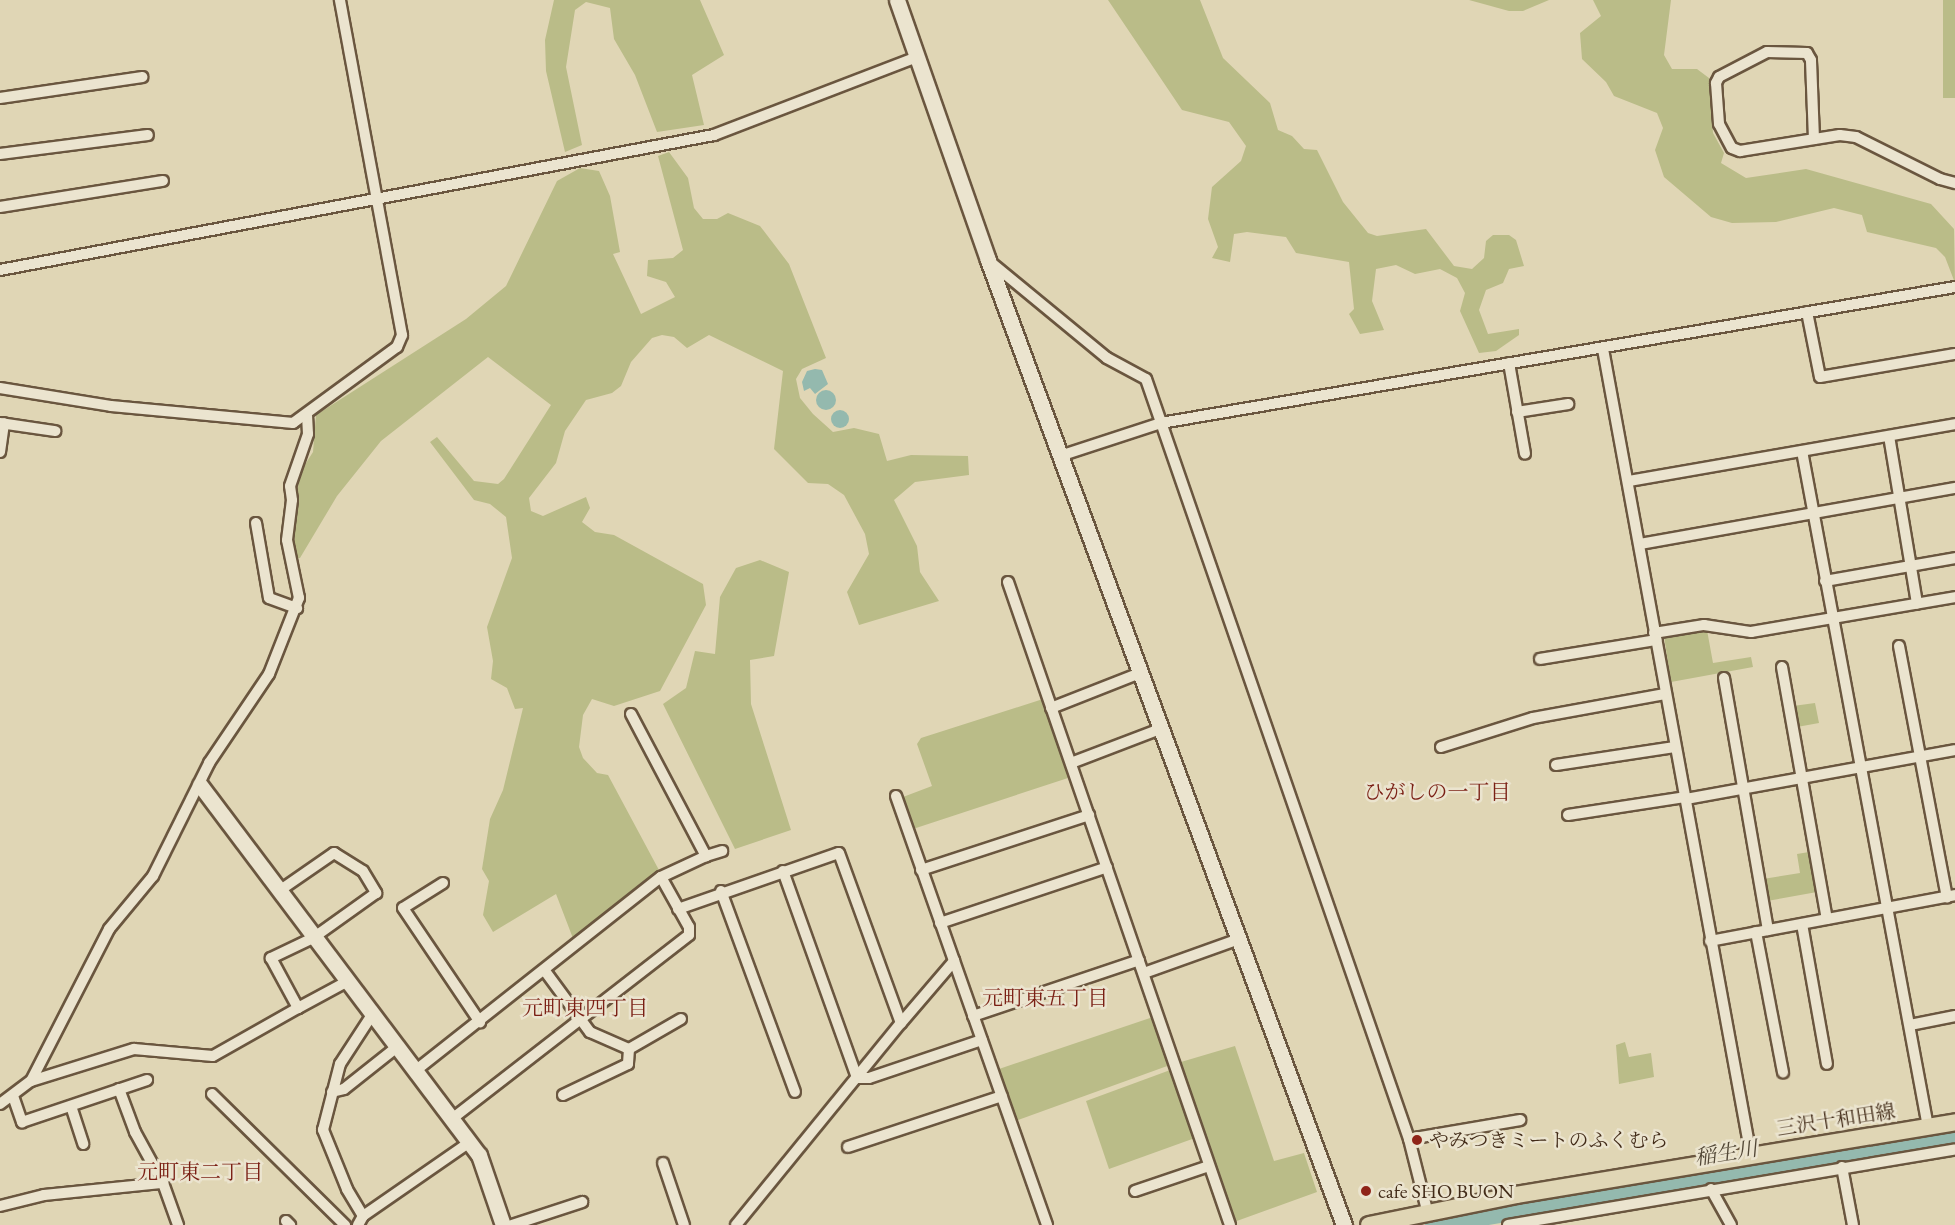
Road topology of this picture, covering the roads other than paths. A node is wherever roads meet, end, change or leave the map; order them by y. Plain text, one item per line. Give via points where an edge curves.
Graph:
1 (340, 0) edge
2 (897, 0) edge
3 (917, 57) junction
4 (142, 77) dead end
5 (0, 98) edge
6 (148, 135) dead end
7 (1814, 139) junction
8 (0, 154) edge
9 (163, 181) dead end
10 (1955, 183) edge
11 (376, 198) junction
12 (0, 207) edge
13 (988, 260) junction
14 (0, 270) edge
15 (1955, 287) edge
16 (1807, 312) junction
17 (1603, 349) junction
18 (1955, 354) edge
19 (1509, 363) junction
20 (0, 388) edge
21 (1568, 404) dead end
22 (1517, 412) junction
23 (307, 416) junction
24 (2, 423) edge
25 (1161, 423) junction
26 (1955, 424) edge
27 (55, 430) dead end
28 (1889, 436) junction
29 (0, 452) edge
30 (1802, 452) junction
31 (1525, 454) dead end
32 (1060, 456) junction
33 (1629, 481) junction
34 (1955, 488) edge
35 (1899, 498) junction
36 (1813, 513) junction
37 (256, 523) dead end
38 (1640, 544) junction
39 (1955, 558) edge
40 (1911, 566) junction
41 (1825, 581) junction
42 (1008, 582) dead end
43 (1955, 597) edge
44 (1917, 604) junction
45 (297, 608) junction
46 (1831, 618) junction
47 (1655, 636) junction
48 (1899, 646) dead end
49 (1540, 659) dead end
50 (1782, 667) dead end
51 (1140, 673) junction
52 (1724, 678) dead end
53 (1665, 694) junction
54 (1051, 708) junction
55 (631, 714) dead end
56 (1160, 729) junction
57 (1442, 747) dead end
58 (1675, 747) junction
59 (1955, 750) edge
60 (1921, 756) junction
61 (1071, 763) junction
62 (1556, 765) dead end
63 (1861, 767) junction
64 (1802, 778) junction
65 (200, 785) junction
66 (1743, 788) junction
67 (896, 796) dead end
68 (1685, 798) junction
69 (1089, 815) junction
70 (1568, 815) dead end
71 (722, 851) dead end
72 (706, 856) junction
73 (1107, 867) junction
74 (921, 870) junction
75 (783, 871) junction
76 (661, 877) junction
77 (444, 883) dead end
78 (279, 891) junction
79 (721, 891) junction
80 (1951, 896) edge
81 (1887, 908) junction
82 (678, 909) junction
83 (1827, 919) junction
84 (940, 923) junction
85 (1802, 924) junction
86 (1768, 930) junction
87 (1756, 932) junction
88 (313, 938) junction
89 (1239, 939) junction
90 (1710, 940) junction
91 (1139, 960) junction
92 (954, 962) junction
93 (545, 971) junction
94 (1144, 973) junction
95 (346, 982) junction
96 (298, 1008) junction
97 (372, 1016) junction
98 (973, 1016) junction
99 (1955, 1016) edge
100 (581, 1019) junction
101 (681, 1019) dead end
102 (480, 1022) junction
103 (901, 1023) junction
104 (1910, 1024) junction
105 (982, 1040) junction
106 (397, 1047) junction
107 (629, 1049) junction
108 (1827, 1064) dead end
109 (415, 1071) junction
110 (1783, 1072) dead end
111 (857, 1078) junction
112 (147, 1080) dead end
113 (31, 1082) junction
114 (119, 1089) junction
115 (332, 1092) junction
116 (795, 1092) dead end
117 (212, 1094) dead end
118 (563, 1095) dead end
119 (13, 1096) junction
120 (1002, 1096) junction
121 (0, 1104) edge
122 (71, 1106) junction
123 (452, 1119) junction
124 (1520, 1120) dead end
125 (1955, 1122) edge
126 (1928, 1126) junction
127 (1409, 1138) junction
128 (470, 1142) junction
129 (83, 1144) dead end
130 (848, 1147) dead end
131 (1955, 1149) edge
132 (1751, 1155) junction
133 (663, 1164) dead end
134 (1209, 1166) junction
135 (1842, 1167) junction
136 (163, 1183) junction
137 (1711, 1189) junction
138 (1135, 1191) dead end
139 (582, 1202) dead end
140 (0, 1206) edge
141 (1428, 1214) junction
142 (361, 1221) edge
143 (1524, 1224) edge
144 (178, 1225) edge
145 (345, 1225) edge
146 (503, 1225) edge
147 (512, 1225) edge
148 (684, 1225) edge
149 (736, 1225) edge
150 (1047, 1225) edge
151 (1230, 1225) edge
152 (1344, 1225) edge
153 (1369, 1225) edge
154 (1508, 1225) edge
155 (1731, 1225) edge
156 (1853, 1225) edge

1 - 11 street
2 - 3 street
3 - 11 street via 714,135
3 - 13 street
4 - 5 street
6 - 8 street
7 - 7 street via 1764,149 1732,148 1719,124 1719,77 1767,52 1807,53 1811,60
7 - 10 street via 1856,137 1940,180
9 - 12 street
11 - 14 street
11 - 23 street via 401,340
13 - 25 street via 1107,358 1146,379
13 - 32 street
15 - 16 street
16 - 17 street
16 - 18 street via 1820,377
17 - 19 street
17 - 33 street
19 - 22 street
19 - 25 street
20 - 23 street via 58,399 266,423 293,423
21 - 22 street
22 - 31 street
23 - 45 street via 304,447 291,478 287,540 298,589
24 - 27 street
24 - 29 street
25 - 32 street
25 - 127 street
26 - 28 street
28 - 30 street
28 - 35 street
30 - 33 street
30 - 36 street
32 - 51 street
33 - 38 street
34 - 35 street
35 - 36 street
35 - 40 street
36 - 38 street
36 - 41 street
37 - 45 street via 269,598
38 - 47 street
39 - 40 street
40 - 41 street
40 - 44 street
41 - 46 street
42 - 54 street
43 - 44 street
44 - 46 street
45 - 65 street via 269,674 230,729
46 - 47 street via 1751,632 1704,625
46 - 63 street
47 - 49 street
47 - 53 street
48 - 60 street
50 - 64 street
51 - 54 street
51 - 56 street
52 - 66 street
53 - 57 street via 1533,718
53 - 58 street
54 - 61 street
55 - 72 street
56 - 61 street
56 - 89 street
58 - 62 street
58 - 68 street
59 - 60 street
60 - 63 street
60 - 80 street
61 - 69 street
63 - 64 street
63 - 81 street
64 - 66 street
64 - 83 street
65 - 78 street
65 - 113 street via 153,876 103,939
66 - 68 street
66 - 86 street
67 - 74 street
68 - 70 street
68 - 90 street
69 - 73 street
69 - 74 street
71 - 72 street
72 - 76 street
73 - 84 street
73 - 91 street
74 - 84 street
75 - 79 street
75 - 103 street via 839,853
75 - 111 street
76 - 82 street
76 - 93 street
77 - 102 street via 403,908
78 - 88 street
78 - 88 street via 334,854 363,871 376,893
79 - 82 street
79 - 116 street
80 - 81 street
81 - 83 street
81 - 104 street
82 - 100 street via 689,935
83 - 85 street
84 - 92 street
85 - 86 street
85 - 108 street
86 - 87 street
87 - 90 street
87 - 110 street
88 - 95 street
88 - 96 street via 270,958
89 - 94 street
89 - 152 street
90 - 132 street
91 - 94 street
91 - 98 street
92 - 98 street
92 - 103 street
93 - 100 street
93 - 102 street
94 - 134 street
95 - 96 street
95 - 97 street
96 - 113 street via 213,1056 134,1049
97 - 106 street
97 - 115 street via 347,1048
98 - 105 street
99 - 104 street
100 - 107 street via 590,1032
100 - 123 street
101 - 107 street
102 - 109 street
103 - 111 street
104 - 126 street
105 - 111 street via 869,1078
105 - 120 street
106 - 109 street
106 - 115 street via 344,1089
107 - 118 street via 628,1064
109 - 123 street
111 - 149 street
112 - 114 street
113 - 119 street
114 - 122 street
114 - 136 street via 135,1132
115 - 142 street via 325,1118 325,1138
117 - 145 street
119 - 121 street
119 - 122 street via 21,1122
120 - 130 street
120 - 150 street
122 - 129 street
123 - 128 street
124 - 127 street
125 - 126 main road, 三沢十和田線
126 - 132 main road, 三沢十和田線
127 - 141 street
128 - 142 street
128 - 146 street via 484,1167
131 - 135 street
132 - 141 main road, 三沢十和田線
133 - 148 street
134 - 138 street
134 - 151 street
135 - 137 street
135 - 156 street
136 - 140 street via 44,1195
136 - 144 street
137 - 143 street
137 - 155 street
139 - 147 street
141 - 153 main road, 三沢十和田線
143 - 154 street

